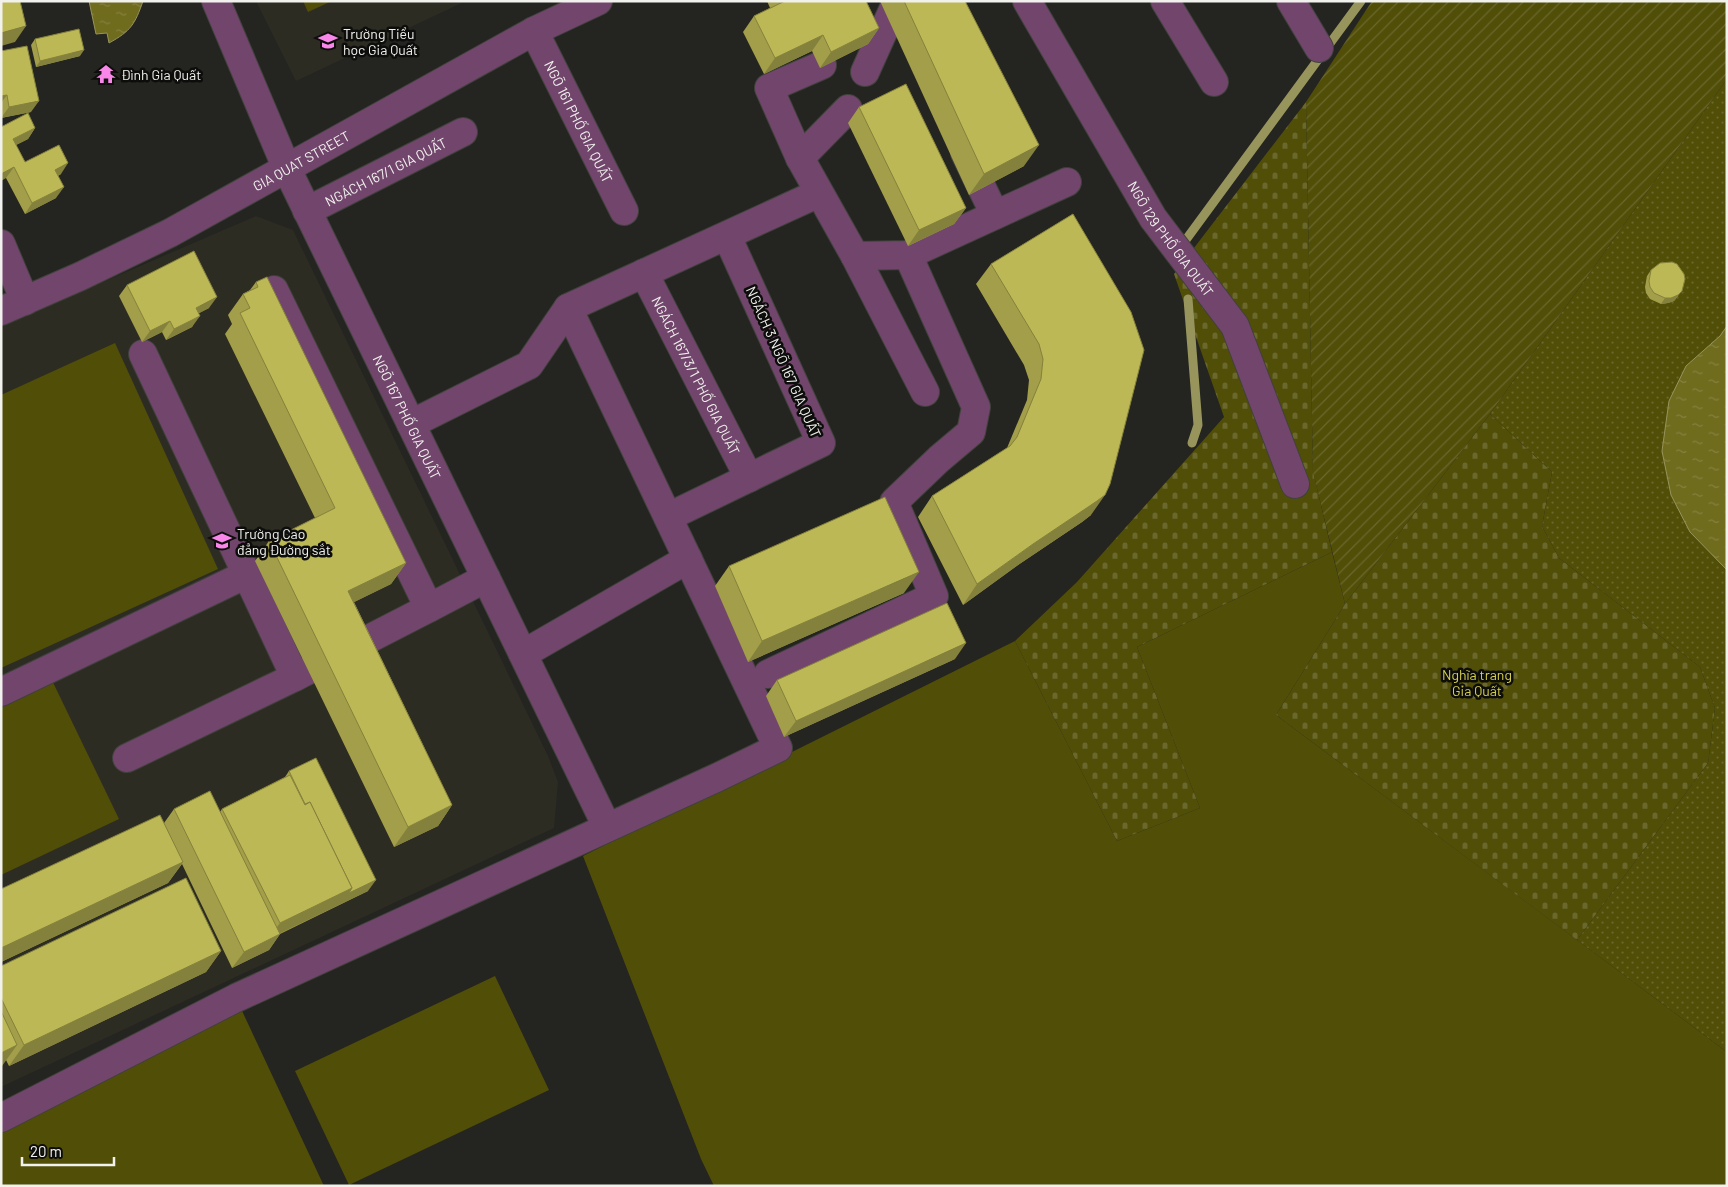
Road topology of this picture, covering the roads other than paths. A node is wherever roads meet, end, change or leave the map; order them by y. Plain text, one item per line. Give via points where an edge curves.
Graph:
1 (216, 1) edge
2 (598, 1) edge
3 (1027, 1) edge
4 (1165, 1) edge
5 (1291, 1) edge
6 (892, 4) edge
7 (534, 31) junction
8 (907, 37) edge
9 (1319, 48) dead end
10 (822, 65) dead end
11 (865, 72) dead end
12 (1214, 82) dead end
13 (848, 109) dead end
14 (463, 132) dead end
15 (956, 135) edge
16 (800, 158) junction
17 (287, 169) junction
18 (1068, 182) dead end
19 (819, 193) junction
20 (307, 210) junction
21 (624, 211) dead end
22 (995, 215) junction
23 (727, 236) junction
24 (1, 244) edge
25 (908, 255) junction
26 (855, 256) junction
27 (644, 274) junction
28 (274, 290) edge
29 (13, 306) edge
30 (568, 308) junction
31 (143, 354) dead end
32 (925, 392) dead end
33 (411, 424) junction
34 (749, 478) junction
35 (1295, 484) dead end
36 (894, 502) junction
37 (867, 514) edge
38 (668, 517) junction
39 (688, 559) junction
40 (247, 574) junction
41 (486, 578) junction
42 (429, 608) junction
43 (523, 654) junction
44 (768, 674) dead end
45 (295, 677) junction
46 (1, 692) edge
47 (126, 758) dead end
48 (607, 827) junction
49 (1, 1118) edge

1 - 17 street, NGÕ 167 PHỐ GIA QUẤT
2 - 7 street, GIA QUAT STREET
3 - 35 street, NGÕ 129 PHỐ GIA QUẤT via 1153,218 1235,326
4 - 12 street
5 - 9 street
6 - 8 street
6 - 11 street
7 - 17 street, GIA QUAT STREET
7 - 21 street, NGÕ 161 PHỐ GIA QUẤT
10 - 16 street via 769,88
13 - 16 street
14 - 20 street, NGÁCH 167/1 GIA QUẤT
15 - 22 street
16 - 19 street
17 - 20 street, NGÕ 167 PHỐ GIA QUẤT
17 - 29 street, GIA QUAT STREET via 170,233
18 - 22 street
19 - 23 street
19 - 26 street
20 - 33 street, NGÕ 167 PHỐ GIA QUẤT
22 - 25 street
23 - 27 street
23 - 34 street, NGÁCH 3 NGÕ 167 GIA QUẤT via 821,443
24 - 29 street
25 - 26 street
25 - 36 street via 976,407 971,432
26 - 32 street
27 - 30 street
27 - 34 street, NGÁCH 167/3/1 PHỐ GIA QUẤT
28 - 42 street
30 - 33 street via 530,365
30 - 38 street
31 - 40 street
33 - 41 street, NGÕ 167 PHỐ GIA QUẤT
34 - 38 street, NGÁCH 3 NGÕ 167 GIA QUẤT
36 - 37 street
36 - 44 street via 934,596
38 - 39 street
39 - 43 street
39 - 48 street via 778,748
40 - 45 street
40 - 46 street
41 - 42 street
41 - 43 street, NGÕ 167 PHỐ GIA QUẤT
42 - 45 street
43 - 48 street, NGÕ 167 PHỐ GIA QUẤT
45 - 47 street
48 - 49 street via 236,998

